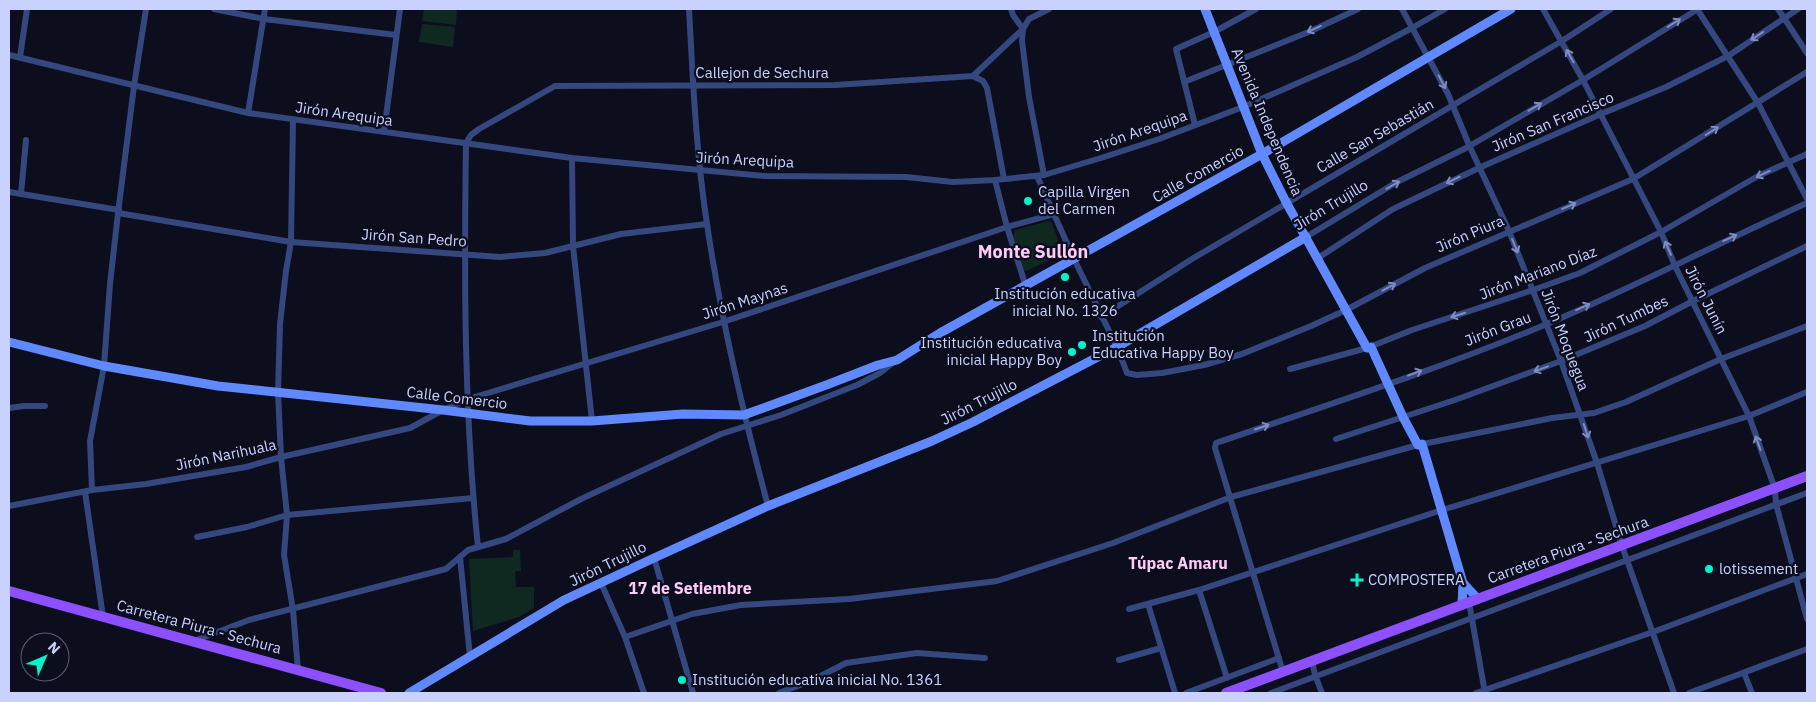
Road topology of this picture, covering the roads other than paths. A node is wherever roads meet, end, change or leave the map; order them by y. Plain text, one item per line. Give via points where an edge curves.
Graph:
1 (27, 9) edge
2 (146, 9) edge
3 (214, 9) edge
4 (265, 9) edge
5 (400, 9) edge
6 (688, 9) edge
7 (1011, 9) edge
8 (1049, 9) edge
9 (1205, 9) edge
10 (1256, 9) edge
11 (1358, 9) edge
12 (1402, 9) edge
13 (1445, 9) edge
14 (1511, 9) edge
15 (1543, 9) edge
16 (1611, 9) edge
17 (1697, 9) edge
18 (1778, 9) edge
19 (1798, 9) edge
20 (1784, 18) junction
21 (264, 19) junction
22 (1412, 28) junction
23 (1023, 29) junction
24 (1214, 32) junction
25 (396, 35) junction
26 (1562, 41) junction
27 (1807, 53) edge
28 (9, 54) edge
29 (1428, 56) junction
30 (1728, 56) junction
31 (20, 57) junction
32 (1226, 64) junction
33 (1807, 72) edge
34 (973, 76) junction
35 (1583, 80) junction
36 (1184, 82) junction
37 (134, 86) junction
38 (694, 86) junction
39 (1758, 103) junction
40 (1453, 105) junction
41 (1243, 107) junction
42 (248, 113) junction
43 (1601, 114) junction
44 (293, 120) junction
45 (1195, 125) junction
46 (384, 132) junction
47 (26, 140) dead end
48 (466, 143) junction
49 (1469, 145) junction
50 (1262, 154) junction
51 (1807, 154) edge
52 (572, 158) junction
53 (1788, 163) junction
54 (1481, 167) junction
55 (700, 171) junction
56 (1044, 175) junction
57 (1037, 176) junction
58 (1004, 179) junction
59 (995, 180) junction
60 (1633, 180) junction
61 (9, 192) edge
62 (22, 194) junction
63 (1807, 201) edge
64 (1286, 202) junction
65 (118, 211) junction
66 (1054, 214) junction
67 (707, 224) junction
68 (1007, 227) junction
69 (1509, 231) junction
70 (1661, 232) junction
71 (1306, 237) junction
72 (291, 242) junction
73 (573, 246) junction
74 (1807, 246) edge
75 (464, 253) junction
76 (1318, 258) junction
77 (1074, 259) junction
78 (1675, 266) junction
79 (1026, 286) junction
80 (1533, 290) junction
81 (1693, 301) junction
82 (1346, 310) junction
83 (1101, 317) junction
84 (723, 322) junction
85 (1546, 324) junction
86 (1807, 326) edge
87 (9, 342) edge
88 (1117, 347) junction
89 (1369, 347) junction
90 (1721, 359) junction
91 (897, 360) junction
92 (1561, 361) junction
93 (586, 364) junction
94 (104, 366) junction
95 (1290, 369) dead end
96 (1388, 384) junction
97 (278, 392) junction
98 (1807, 392) edge
99 (468, 399) junction
100 (45, 406) dead end
101 (9, 408) edge
102 (443, 410) junction
103 (469, 414) junction
104 (744, 414) junction
105 (1580, 415) junction
106 (1749, 416) junction
107 (1402, 417) junction
108 (592, 421) junction
109 (747, 427) junction
110 (1336, 439) dead end
111 (1420, 444) junction
112 (281, 457) junction
113 (1597, 463) junction
114 (1807, 476) edge
115 (1774, 489) junction
116 (88, 491) junction
117 (1807, 493) edge
118 (1231, 497) junction
119 (473, 498) junction
120 (1776, 504) junction
121 (9, 506) edge
122 (768, 506) junction
123 (1442, 510) junction
124 (287, 515) junction
125 (198, 537) dead end
126 (1622, 546) junction
127 (478, 548) junction
128 (460, 557) junction
129 (654, 558) junction
130 (1628, 561) junction
131 (1254, 573) junction
132 (1807, 574) edge
133 (1796, 578) junction
134 (601, 583) junction
135 (1463, 583) junction
136 (1199, 590) junction
137 (9, 591) edge
138 (1470, 602) junction
139 (1148, 604) junction
140 (1129, 609) dead end
141 (293, 610) junction
142 (103, 617) junction
143 (1473, 618) junction
144 (1807, 619) edge
145 (672, 620) junction
146 (1653, 632) junction
147 (624, 637) junction
148 (194, 641) junction
149 (1161, 648) junction
150 (1807, 650) edge
151 (470, 656) junction
152 (985, 658) dead end
153 (1279, 658) junction
154 (1119, 660) dead end
155 (1312, 661) junction
156 (298, 670) junction
157 (1283, 672) junction
158 (1744, 673) junction
159 (1316, 676) junction
160 (1227, 678) junction
161 (1484, 692) edge
162 (381, 693) edge
163 (409, 693) edge
164 (644, 693) edge
165 (693, 693) edge
166 (779, 693) edge
167 (1175, 693) edge
168 (1186, 693) edge
169 (1226, 693) edge
170 (1271, 693) edge
171 (1322, 693) edge
172 (1476, 693) edge
173 (1674, 693) edge
174 (1689, 693) edge
175 (1752, 693) edge

1 - 31 street
2 - 37 street
3 - 21 street
4 - 21 street
5 - 25 street
6 - 38 street
7 - 23 street
8 - 23 street via 1029,19
9 - 24 street, Avenida Independencia
10 - 24 street
11 -> 32 street
12 - 22 street, Jirón Moquegua
13 - 22 street, Jirón Arequipa
14 - 29 street, Calle Comercio
15 - 26 street, Jirón Junín
16 - 26 street, Calle San Sebastián
17 - 30 street
35 -> 17 street, Jirón Trujillo
18 - 20 street
19 - 20 street, Jirón San Francisco
20 - 27 street
20 -> 30 street, Jirón San Francisco
21 - 25 street
21 - 42 street
22 - 29 street, Jirón Moquegua
22 - 41 street, Jirón Arequipa via 1357,57
23 - 34 street
23 - 56 street via 1028,96
24 - 32 street, Avenida Independencia
24 - 36 street via 1176,49
25 - 46 street
35 -> 26 street, Jirón Junín
26 - 40 street, Calle San Sebastián
28 - 31 street, Jirón Arequipa
29 -> 40 street, Jirón Moquegua
29 - 50 street, Calle Comercio
30 - 39 street
30 - 43 street, Jirón San Francisco
31 - 37 street, Jirón Arequipa
32 - 36 street
32 - 41 street, Avenida Independencia
33 - 39 street, Jirón Piura
34 - 38 street, Callejon de Sechura via 835,85
34 - 58 street via 983,81 987,88
35 - 43 street, Jirón Junín
49 -> 35 street, Jirón Trujillo
36 - 45 street
37 - 42 street, Jirón Arequipa
37 - 65 street
38 - 48 street, Callejon de Sechura via 555,86 479,129
38 - 55 street
39 - 53 street
60 -> 39 street, Jirón Piura
40 - 49 street, Jirón Moquegua
40 - 64 street, Calle San Sebastián
41 - 45 street, Jirón Arequipa
41 - 50 street, Avenida Independencia
42 - 44 street, Jirón Arequipa
43 - 54 street, Jirón San Francisco
43 - 60 street, Jirón Junín
44 - 46 street, Jirón Arequipa
44 - 72 street
45 - 56 street, Jirón Arequipa
46 - 48 street, Jirón Arequipa
47 - 62 street
48 - 52 street, Jirón Arequipa
48 - 75 street
49 - 54 street, Jirón Moquegua
71 -> 49 street, Jirón Trujillo via 1397,182
50 - 64 street, Avenida Independencia
50 - 77 street, Calle Comercio
51 - 53 street, Jirón Mariano Díaz
52 - 55 street, Jirón Arequipa
52 - 73 street
53 - 63 street
53 -> 70 street, Jirón Mariano Díaz via 1758,176
54 - 69 street, Jirón Moquegua
54 -> 76 street, Jirón San Francisco via 1393,209
55 - 59 street, Jirón Arequipa via 765,176 906,177 953,182
55 - 67 street
56 - 57 street, Jirón Arequipa
57 - 58 street, Jirón Arequipa
57 - 66 street
58 - 59 street, Jirón Arequipa
59 - 68 street
69 -> 60 street, Jirón Piura
60 - 70 street, Jirón Junín
61 - 62 street, Jirón San Pedro
62 - 65 street, Jirón San Pedro
78 -> 63 street, Jirón Grau
64 - 71 street, Avenida Independencia
64 - 83 street, Calle San Sebastián
65 - 72 street, Jirón San Pedro
65 - 94 street
66 - 68 street, Jirón Maynas
66 - 77 street
67 - 73 street, Jirón San Pedro via 621,234
67 - 84 street
68 - 79 street
68 - 84 street, Jirón Maynas
69 -> 80 street, Jirón Moquegua
82 -> 69 street, Jirón Piura via 1425,268
78 -> 70 street, Jirón Junín
70 - 80 street, Jirón Mariano Díaz via 1580,273
71 - 76 street, Avenida Independencia
71 - 88 street, Jirón Trujillo
72 - 75 street, Jirón San Pedro
72 - 97 street via 280,324
73 - 75 street, Jirón San Pedro via 545,253 500,257
73 - 93 street
74 - 81 street, Jirón Tumbes
75 - 99 street
76 - 82 street, Avenida Independencia
77 - 79 street, Calle Comercio
77 - 83 street
78 - 81 street, Jirón Junín
85 -> 78 street, Jirón Grau
79 - 91 street, Calle Comercio
80 - 85 street, Jirón Moquegua
80 -> 89 street, Jirón Mariano Díaz
81 - 90 street, Jirón Junín
81 - 92 street, Jirón Tumbes via 1645,326
82 - 88 street, Jirón Piura via 1242,354 1162,373 1127,373
82 - 89 street, Avenida Independencia
83 - 88 street
84 - 93 street, Jirón Maynas
84 - 104 street
85 - 92 street, Jirón Moquegua
96 -> 85 street, Jirón Grau
86 - 90 street
87 - 94 street, Calle Comercio
88 - 122 street, Jirón Trujillo via 932,441
89 - 95 street, Jirón Mariano Díaz
89 - 96 street, Avenida Independencia
90 - 105 street via 1626,402
90 - 106 street, Jirón Junín
91 - 104 street, Calle Comercio
91 - 109 street, Calle Comercio via 858,385
92 - 105 street, Jirón Moquegua
92 -> 107 street, Jirón Tumbes
93 - 99 street, Jirón Maynas
93 - 108 street
94 - 97 street, Calle Comercio via 218,386
94 - 116 street via 90,441
96 - 107 street, Avenida Independencia
118 -> 96 street, Jirón Grau via 1216,443
97 - 102 street, Calle Comercio
97 - 112 street
98 - 106 street
99 - 102 street, Jirón Maynas
99 - 103 street
100 - 101 street
102 - 103 street, Calle Comercio
102 - 112 street, Jirón Narihuala via 410,428
103 - 108 street, Calle Comercio via 530,421
103 - 119 street
104 - 108 street, Calle Comercio via 683,414
104 - 109 street
105 - 111 street
105 -> 113 street, Jirón Moquegua
106 - 113 street
115 -> 106 street, Jirón Junín
107 - 110 street, Jirón Tumbes
107 - 111 street, Avenida Independencia
109 - 122 street
109 - 127 street, Calle Comercio via 721,434 581,499 515,535
111 - 118 street
111 - 123 street, Avenida Independencia
112 - 116 street, Jirón Narihuala via 226,471
112 - 124 street
113 - 123 street
113 - 126 street, Jirón Moquegua
114 - 115 main road, Carretera Piura - Sechura
115 - 120 street, Jirón Junín
115 - 126 main road, Carretera Piura - Sechura
116 - 121 street, Jirón Narihuala
116 - 142 street
117 - 120 street
118 - 131 street
118 - 145 street via 1113,543 998,581 850,599 741,605
119 - 124 street
119 - 127 street
120 - 130 street
120 - 133 street, Jirón Junín
122 - 129 street, Jirón Trujillo
123 - 131 street
123 - 135 street, Avenida Independencia
124 - 125 street
124 - 141 street via 284,554
126 - 130 street, Jirón Moquegua
126 - 138 main road, Carretera Piura - Sechura
127 - 128 street, Calle Comercio via 468,550
128 - 141 street, Calle Comercio via 438,572
128 - 151 street
129 - 134 street, Jirón Trujillo
129 - 145 street
130 - 143 street
130 - 146 street, Jirón Moquegua
131 - 136 street
131 - 153 street
132 - 133 street
133 - 144 street, Jirón Junín
133 - 146 street
134 - 147 street
134 - 151 street, Jirón Trujillo via 541,613
135 - 138 street, Avenida Independencia
135 - 138 street, Avenida Independencia
136 - 139 street
136 - 160 street
137 - 142 main road, Carretera Piura - Sechura
138 - 143 street
138 - 155 main road, Carretera Piura - Sechura
139 - 140 street
139 - 149 street
141 - 148 street, Calle Comercio via 249,620
141 - 156 street
142 - 148 main road, Carretera Piura - Sechura
143 - 159 street
143 - 161 street
145 - 147 street
145 - 165 street
146 - 161 street
146 - 173 street, Jirón Moquegua
147 - 164 street
148 - 156 main road, Carretera Piura - Sechura
149 - 154 street
149 - 167 street
150 - 158 street
151 - 163 street, Jirón Trujillo
152 - 166 street via 917,653 846,663
153 - 157 street
153 - 160 street
155 - 157 main road, Carretera Piura - Sechura
155 - 159 street
156 - 162 main road, Carretera Piura - Sechura
157 - 169 main road, Carretera Piura - Sechura
158 - 174 street
158 - 175 street
159 - 170 street
159 - 171 street
160 - 168 street
161 - 172 street

